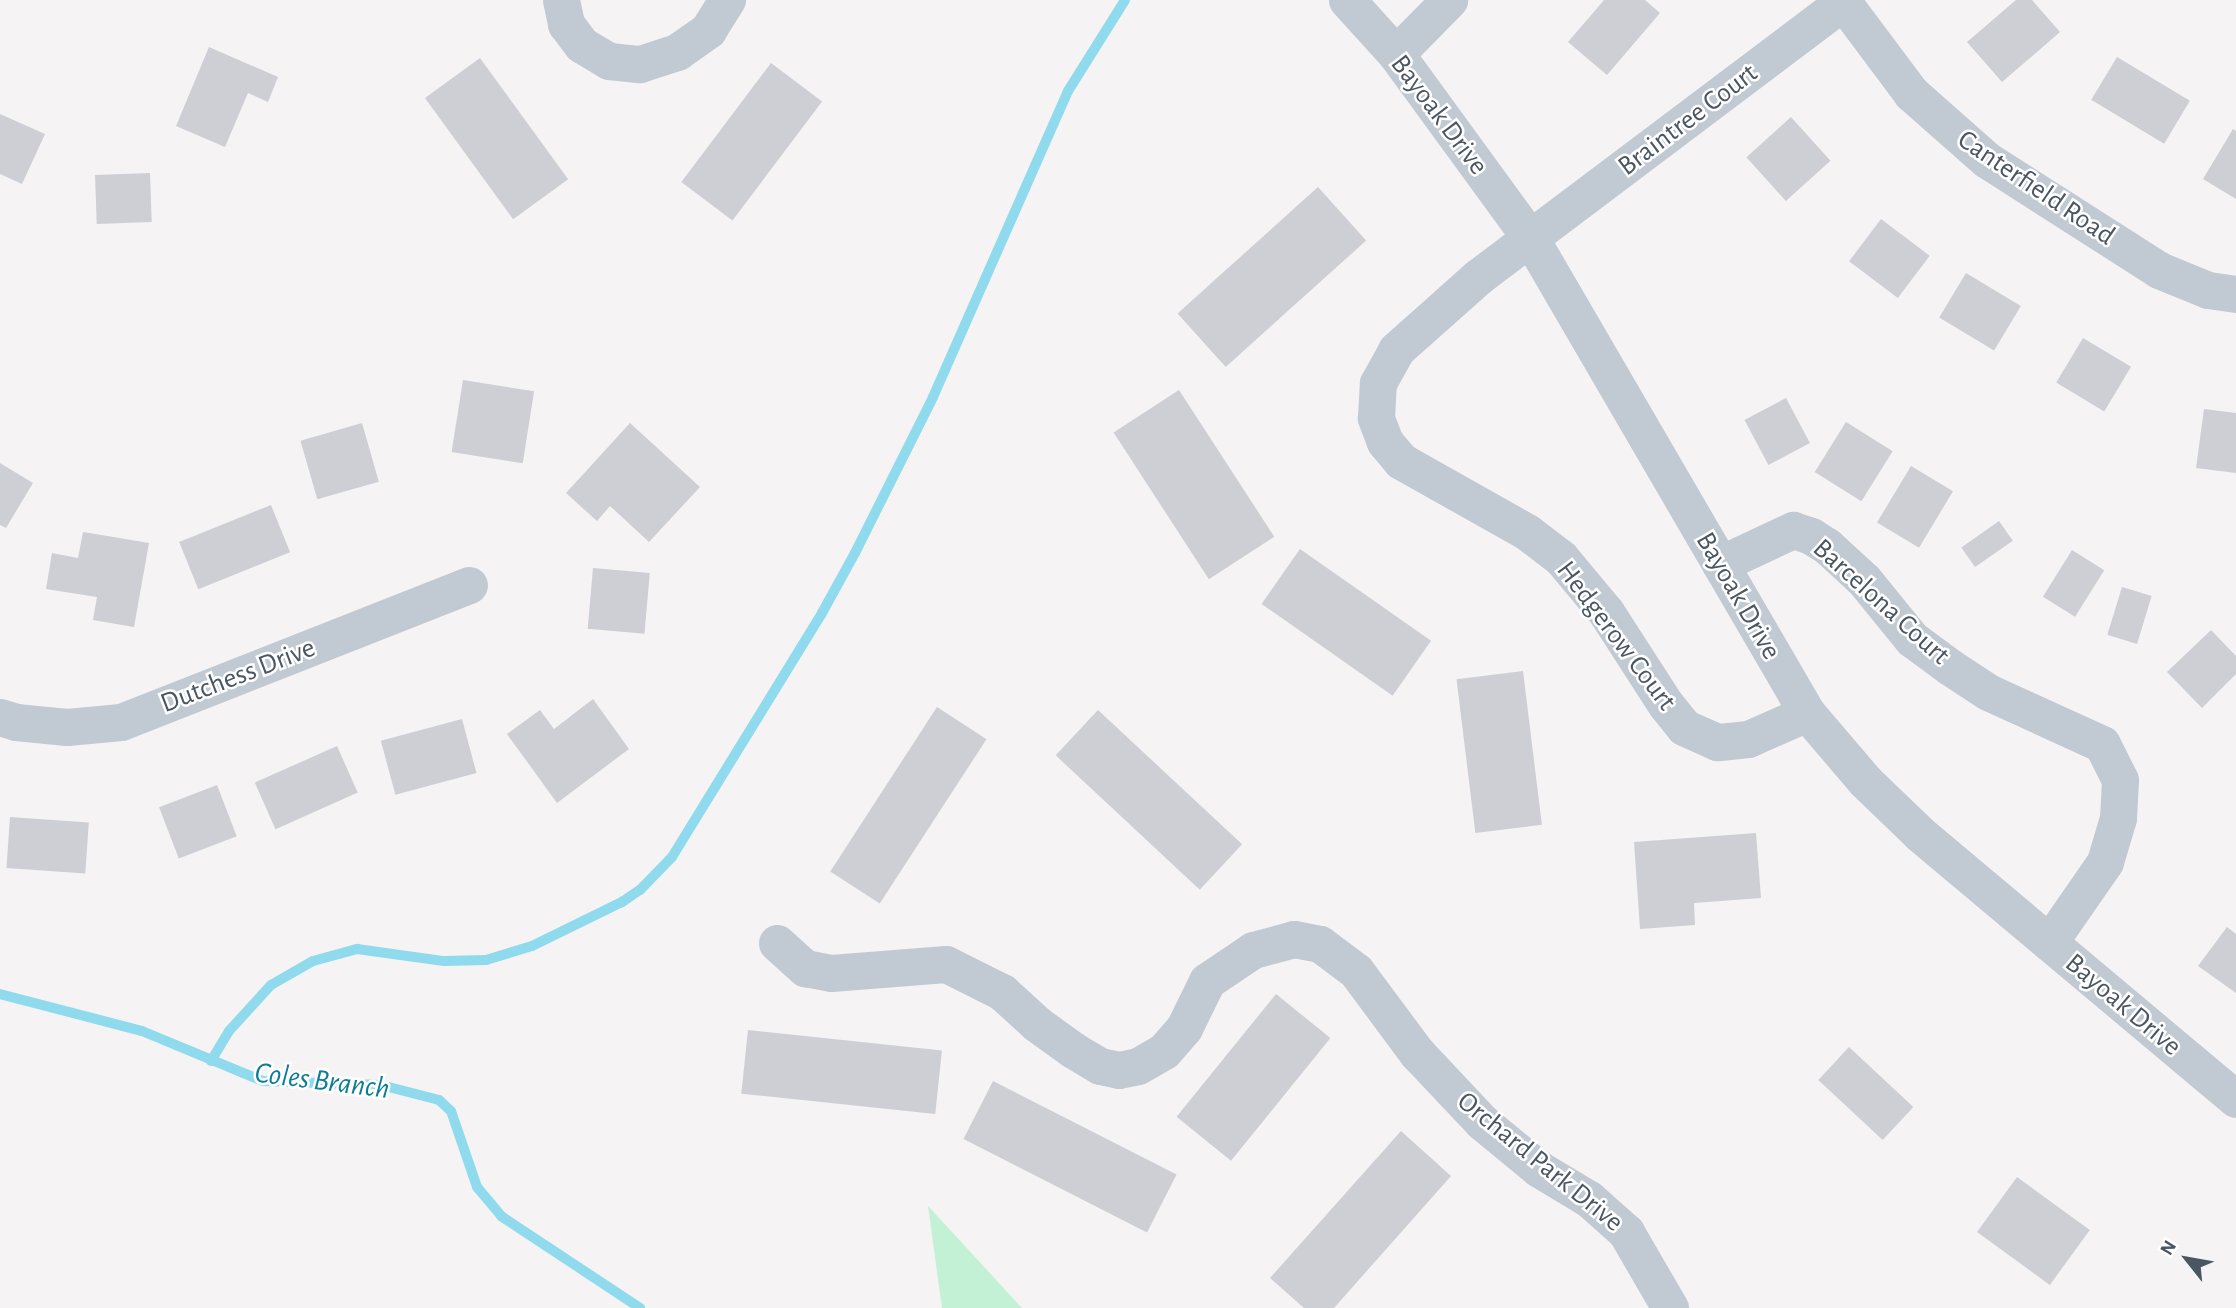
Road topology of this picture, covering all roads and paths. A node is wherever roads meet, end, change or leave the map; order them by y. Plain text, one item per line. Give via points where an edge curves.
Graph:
1 (561, 0) edge
2 (727, 0) edge
3 (1347, 0) edge
4 (1449, 0) edge
5 (1844, 1) edge
6 (1396, 54) junction
7 (1531, 239) junction
8 (2236, 294) edge
9 (1720, 564) junction
10 (469, 586) dead end
11 (1807, 713) junction
12 (0, 717) edge
13 (777, 943) dead end
14 (2049, 943) junction
15 (2236, 1099) edge
16 (1670, 1308) edge

1 - 2 street via 566,24 582,45 609,61 640,64 677,52 708,30
3 - 6 street, Bayoak Drive
4 - 6 street
5 - 7 street, Braintree Court
5 - 8 street, Canterfield Road via 1911,93 1987,160 2160,270 2208,290
6 - 7 street, Bayoak Drive
7 - 9 street, Bayoak Drive
7 - 11 street, Hedgerow Court via 1478,277 1396,350 1378,383 1376,418 1385,442 1401,461 1527,532 1561,558 1606,612 1684,727 1717,742 1748,739
9 - 11 street, Bayoak Drive
9 - 14 street, Barcelona Court via 1793,530 1811,537 1864,580 1912,639 1950,667 1988,692 2102,744 2120,780 2118,818 2105,862
10 - 12 street, Dutchess Drive via 121,722 67,727
11 - 14 street, Bayoak Drive via 1865,781 1911,825
13 - 16 street, Orchard Park Drive via 805,968 831,973 946,964 1002,992 1073,1050 1100,1066 1119,1070 1138,1066 1164,1051 1184,1028 1207,981 1253,950 1294,939 1320,944 1356,971 1417,1053 1482,1122 1539,1169 1589,1199 1626,1232
14 - 15 street, Bayoak Drive

